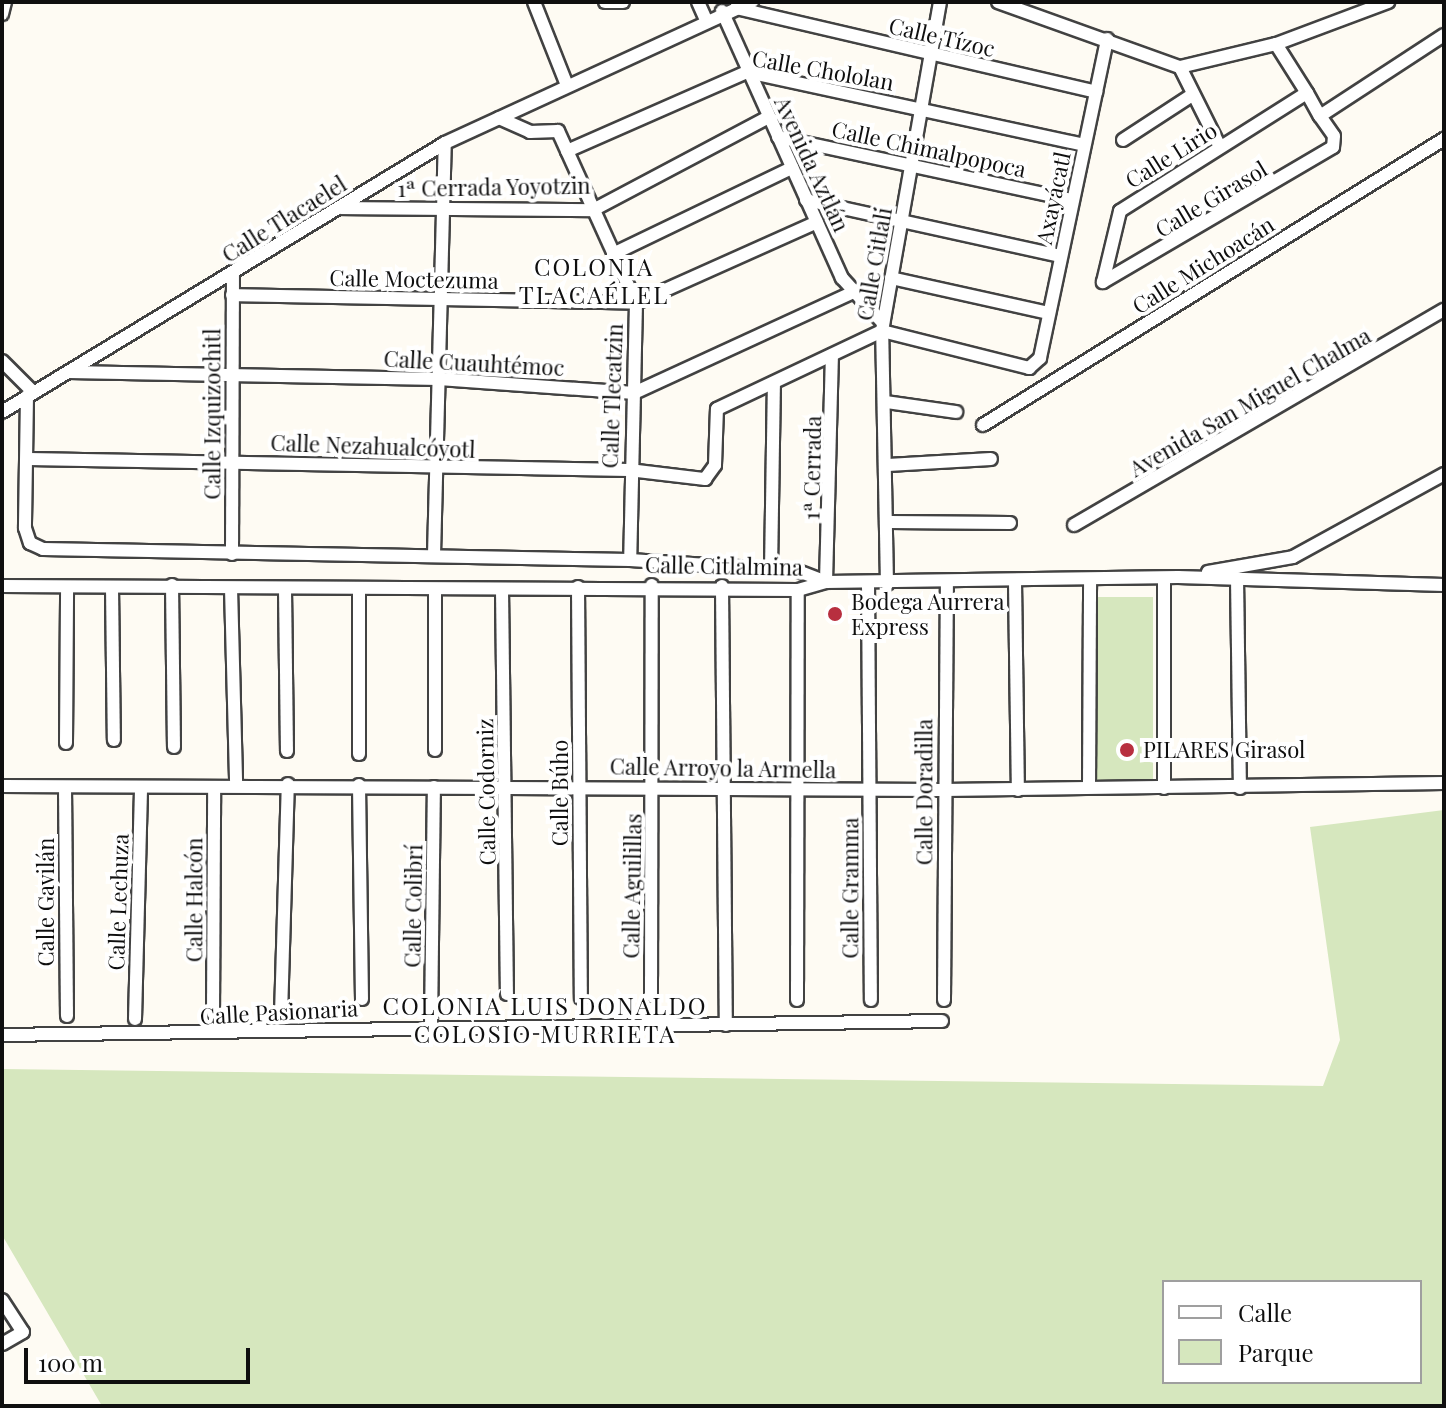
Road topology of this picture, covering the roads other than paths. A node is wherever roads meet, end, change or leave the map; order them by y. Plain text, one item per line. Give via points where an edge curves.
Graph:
1 (5, 2) edge
2 (534, 2) edge
3 (605, 2) edge
4 (623, 2) edge
5 (698, 2) edge
6 (752, 2) edge
7 (940, 2) edge
8 (998, 2) edge
9 (1388, 2) edge
10 (728, 9) junction
11 (2, 14) edge
12 (705, 18) junction
13 (1444, 35) edge
14 (1107, 39) junction
15 (1276, 44) junction
16 (930, 56) junction
17 (1180, 67) junction
18 (747, 72) junction
19 (566, 83) junction
20 (1096, 92) junction
21 (1307, 93) junction
22 (1189, 97) junction
23 (921, 109) junction
24 (1320, 116) junction
25 (769, 117) junction
26 (499, 118) junction
27 (778, 137) junction
28 (1444, 139) edge
29 (1123, 140) dead end
30 (445, 143) junction
31 (1084, 145) junction
32 (1220, 147) junction
33 (567, 151) junction
34 (911, 165) junction
35 (792, 168) junction
36 (806, 200) junction
37 (1072, 200) junction
38 (341, 208) junction
39 (593, 210) junction
40 (443, 211) junction
41 (901, 221) junction
42 (817, 222) junction
43 (613, 254) junction
44 (1061, 256) junction
45 (233, 274) junction
46 (891, 278) junction
47 (1103, 282) joint
48 (854, 292) junction
49 (232, 295) junction
50 (441, 299) junction
51 (636, 303) junction
52 (1444, 310) edge
53 (1049, 313) junction
54 (882, 327) junction
55 (832, 355) junction
56 (2, 361) edge
57 (69, 372) junction
58 (232, 375) junction
59 (439, 379) junction
60 (774, 384) junction
61 (634, 393) junction
62 (30, 394) junction
63 (886, 402) junction
64 (2, 412) edge
65 (956, 412) dead end
66 (983, 425) dead end
67 (29, 459) junction
68 (991, 459) dead end
69 (232, 462) junction
70 (888, 465) junction
71 (436, 468) junction
72 (629, 470) junction
73 (1444, 474) edge
74 (890, 522) junction
75 (1010, 523) dead end
76 (1074, 525) dead end
77 (232, 554) junction
78 (434, 555) junction
79 (630, 560) junction
80 (771, 570) junction
81 (1178, 577) junction
82 (1164, 578) junction
83 (1237, 578) junction
84 (826, 582) junction
85 (1015, 582) junction
86 (1090, 582) junction
87 (868, 584) junction
88 (887, 584) junction
89 (947, 584) junction
90 (172, 585) junction
91 (652, 585) junction
92 (1444, 585) edge
93 (2, 586) edge
94 (722, 586) junction
95 (112, 587) junction
96 (578, 587) junction
97 (67, 588) junction
98 (231, 588) junction
99 (285, 589) junction
100 (435, 589) junction
101 (502, 590) junction
102 (798, 590) junction
103 (359, 592) junction
104 (114, 740) dead end
105 (66, 743) dead end
106 (174, 747) dead end
107 (435, 750) dead end
108 (287, 751) dead end
109 (359, 754) dead end
110 (1444, 783) edge
111 (288, 784) junction
112 (236, 785) junction
113 (359, 785) junction
114 (2, 786) edge
115 (580, 786) junction
116 (65, 787) junction
117 (141, 787) junction
118 (214, 787) junction
119 (434, 787) junction
120 (507, 787) junction
121 (1089, 787) junction
122 (653, 788) junction
123 (727, 788) junction
124 (797, 788) junction
125 (1164, 788) junction
126 (1240, 788) junction
127 (870, 790) junction
128 (943, 790) junction
129 (1018, 790) junction
130 (507, 994) dead end
131 (651, 995) dead end
132 (581, 998) dead end
133 (362, 999) dead end
134 (797, 1000) dead end
135 (871, 1000) dead end
136 (944, 1000) dead end
137 (213, 1013) dead end
138 (281, 1015) dead end
139 (67, 1016) dead end
140 (135, 1019) dead end
141 (942, 1021) dead end
142 (431, 1025) junction
143 (726, 1025) junction
144 (2, 1035) edge
145 (2, 1300) edge
146 (2, 1344) edge

1 - 11 street
2 - 19 street
3 - 4 street
5 - 12 street
6 - 10 street, Calle Tlacaelel
7 - 16 street, Calle Citlali
8 - 14 street
9 - 15 street
10 - 12 street, Calle Tlacaelel
10 - 16 street, Calle Tízoc
10 - 18 street, Avenida Aztlán
12 - 19 street, Calle Tlacaelel
13 - 24 street
14 - 17 street
14 - 20 street, Axayácatl
15 - 17 street
15 - 21 street
16 - 20 street, Calle Tízoc
16 - 23 street, Calle Citlali
17 - 22 street
18 - 23 street, Calle Chololan
18 - 25 street, Avenida Aztlán
18 - 33 street, Calle Chololan
19 - 26 street, Calle Tlacaelel
20 - 31 street, Axayácatl
21 - 24 street
21 - 32 street, Calle Lirio
22 - 29 street
22 - 32 street
23 - 31 street, Calle Chololan
23 - 34 street, Calle Citlali
24 - 47 street, Calle Girasol via 1336,142
25 - 27 street, Avenida Aztlán
25 - 39 street, 1ª Cerrada Yoyotzin
26 - 30 street, Calle Tlacaelel
26 - 33 street via 530,132 558,131
27 - 34 street, Calle Chimalpopoca
27 - 35 street, Avenida Aztlán
28 - 66 street, Calle Michoacán
30 - 38 street, Calle Tlacaelel
30 - 40 street
31 - 37 street, Axayácatl
32 - 47 street, Calle Lirio via 1120,211
33 - 39 street, Calle Tlecatzin
34 - 37 street, Calle Chimalpopoca
34 - 41 street, Calle Citlali
35 - 36 street, Avenida Aztlán
35 - 43 street
36 - 41 street
36 - 42 street, Avenida Aztlán
37 - 44 street, Axayácatl
38 - 40 street, 1ª Cerrada Yoyotzin
38 - 45 street, Calle Tlacaelel
39 - 40 street, 1ª Cerrada Yoyotzin
39 - 43 street, Calle Tlecatzin
40 - 50 street
41 - 44 street
41 - 46 street, Calle Citlali
42 - 48 street, Avenida Aztlán
42 - 51 street, Calle Moctezuma
43 - 51 street, Calle Tlecatzin
44 - 53 street, Axayácatl
45 - 49 street, Calle Izquizochitl
45 - 57 street, Calle Tlacaelel
46 - 53 street
46 - 54 street, Calle Citlali
48 - 54 street, Avenida Aztlán
48 - 61 street, Calle Cuauhtémoc
49 - 50 street, Calle Moctezuma
49 - 58 street, Calle Izquizochitl
50 - 51 street, Calle Moctezuma
50 - 59 street
51 - 61 street, Calle Tlecatzin
52 - 76 street, Avenida San Miguel Chalma
53 - 54 street, Axayácatl via 1036,365
54 - 55 street
54 - 63 street, Calle Citlali
55 - 60 street
55 - 84 street, 1ª Cerrada
56 - 62 street
57 - 58 street, Calle Cuauhtémoc
57 - 62 street, Calle Tlacaelel
58 - 59 street, Calle Cuauhtémoc
58 - 69 street, Calle Izquizochitl
59 - 61 street, Calle Cuauhtémoc
59 - 71 street
60 - 72 street, Calle Nezahualcóyotl via 713,414 712,473 705,479
60 - 80 street
61 - 72 street, Calle Tlecatzin
62 - 64 street, Calle Tlacaelel
62 - 67 street
63 - 65 street
63 - 70 street, Calle Citlali
67 - 69 street, Calle Nezahualcóyotl
67 - 77 street via 30,543
68 - 70 street
69 - 71 street, Calle Nezahualcóyotl
69 - 77 street, Calle Izquizochitl
70 - 74 street, Calle Citlali
71 - 72 street, Calle Nezahualcóyotl
71 - 78 street
72 - 79 street, Calle Tlecatzin
73 - 81 street via 1293,557
74 - 75 street
74 - 88 street, Calle Citlali
77 - 78 street
78 - 79 street
79 - 80 street
80 - 84 street
81 - 82 street, Calle Citlalmina
81 - 83 street, Calle Citlalmina
82 - 86 street, Calle Citlalmina
82 - 125 street
83 - 92 street, Calle Citlalmina
83 - 126 street
84 - 87 street, Calle Citlalmina
84 - 102 street, Calle Citlalmina
85 - 86 street, Calle Citlalmina
85 - 89 street, Calle Citlalmina
85 - 129 street
86 - 121 street
87 - 88 street, Calle Citlalmina
87 - 127 street, Calle Gramma
88 - 89 street, Calle Citlalmina
89 - 128 street, Calle Doradilla
90 - 95 street, Calle Citlalmina
90 - 98 street, Calle Citlalmina
90 - 106 street
91 - 94 street, Calle Citlalmina
91 - 96 street, Calle Citlalmina
91 - 122 street, Calle Aguilillas
93 - 97 street, Calle Citlalmina
94 - 102 street, Calle Citlalmina
94 - 123 street
95 - 97 street, Calle Citlalmina
95 - 104 street
96 - 101 street, Calle Citlalmina
96 - 115 street, Calle Búho
97 - 105 street
98 - 99 street, Calle Citlalmina
98 - 112 street
99 - 103 street, Calle Citlalmina
99 - 108 street
100 - 101 street, Calle Citlalmina
100 - 103 street, Calle Citlalmina
100 - 107 street
101 - 120 street, Calle Codorniz
102 - 124 street
103 - 109 street
110 - 126 street, Calle Arroyo la Armella
111 - 112 street, Calle Arroyo la Armella
111 - 113 street, Calle Arroyo la Armella
111 - 138 street
112 - 118 street, Calle Arroyo la Armella
113 - 119 street, Calle Arroyo la Armella
113 - 133 street
114 - 116 street, Calle Arroyo la Armella
115 - 120 street, Calle Arroyo la Armella
115 - 122 street, Calle Arroyo la Armella
115 - 132 street, Calle Búho
116 - 117 street, Calle Arroyo la Armella
116 - 139 street, Calle Gavilán
117 - 118 street, Calle Arroyo la Armella
117 - 140 street, Calle Lechuza
118 - 137 street, Calle Halcón
119 - 120 street, Calle Arroyo la Armella
119 - 142 street, Calle Colibrí
120 - 130 street, Calle Codorniz
121 - 125 street, Calle Arroyo la Armella
121 - 129 street, Calle Arroyo la Armella
122 - 123 street, Calle Arroyo la Armella
122 - 131 street, Calle Aguilillas
123 - 124 street, Calle Arroyo la Armella
123 - 143 street
124 - 127 street, Calle Arroyo la Armella
124 - 134 street
125 - 126 street, Calle Arroyo la Armella
127 - 128 street, Calle Arroyo la Armella
127 - 135 street, Calle Gramma
128 - 129 street, Calle Arroyo la Armella
128 - 136 street, Calle Doradilla
141 - 143 street, Calle Pasionaria
142 - 143 street, Calle Pasionaria
142 - 144 street, Calle Pasionaria via 135,1039
145 - 146 street via 23,1332

